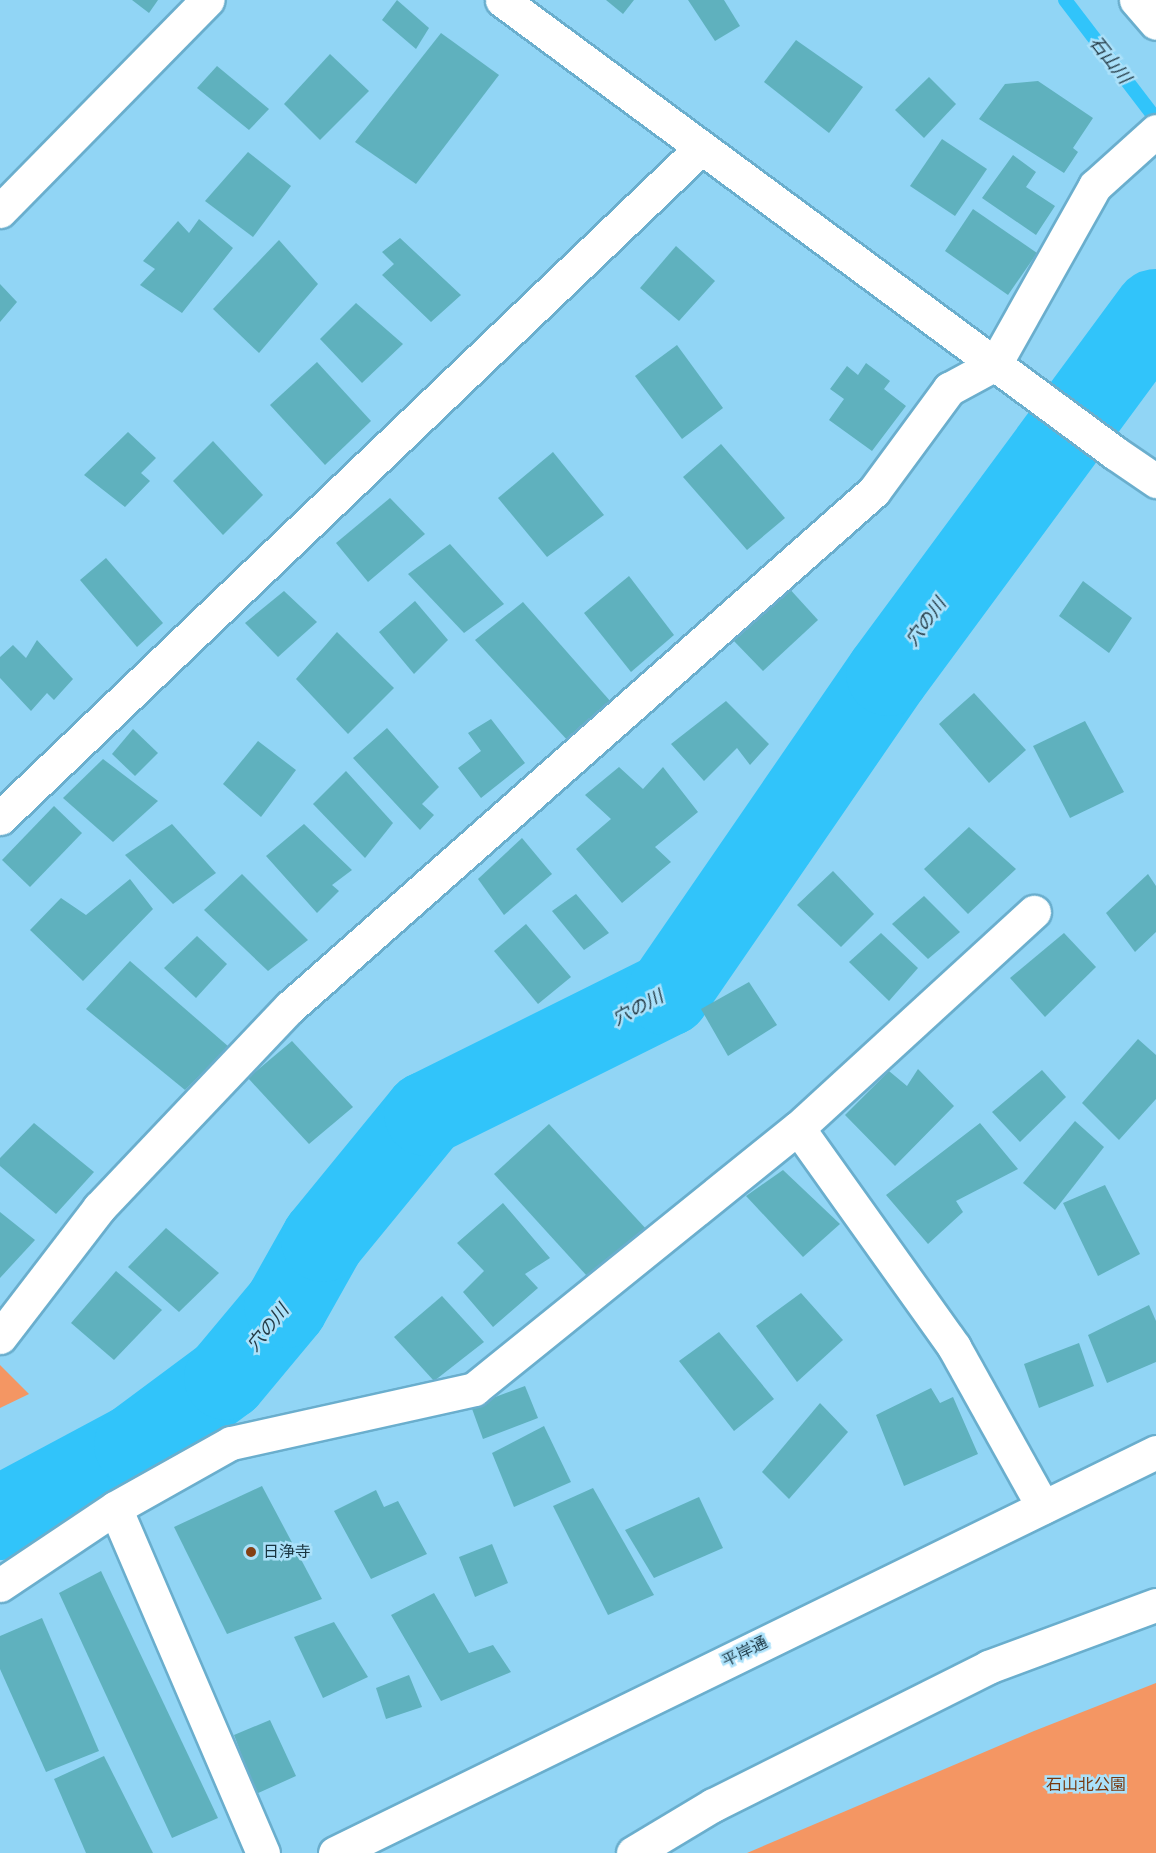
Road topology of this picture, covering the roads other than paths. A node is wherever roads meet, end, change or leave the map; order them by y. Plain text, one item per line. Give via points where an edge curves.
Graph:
1 (207, 0) edge
2 (502, 0) edge
3 (1136, 0) edge
4 (1156, 23) edge
5 (1147, 138) edge
6 (701, 148) junction
7 (0, 211) edge
8 (1007, 374) junction
9 (1156, 481) edge
10 (0, 818) edge
11 (1034, 912) dead end
12 (798, 1128) junction
13 (0, 1337) edge
14 (1156, 1452) edge
15 (1043, 1507) junction
16 (115, 1508) junction
17 (0, 1585) edge
18 (1156, 1605) edge
19 (263, 1853) edge
20 (335, 1853) edge
21 (633, 1853) edge

1 - 7 street
2 - 6 street
3 - 4 street
5 - 8 street via 1095,186
6 - 8 street
6 - 10 street
8 - 9 street
8 - 13 street via 949,389 874,491 290,1007 99,1208
11 - 12 street
12 - 15 street via 954,1347
12 - 16 street via 474,1389 231,1443
14 - 15 street, 平岸通
15 - 20 street, 平岸通
16 - 17 street
16 - 19 street
18 - 21 street via 988,1667 712,1805

